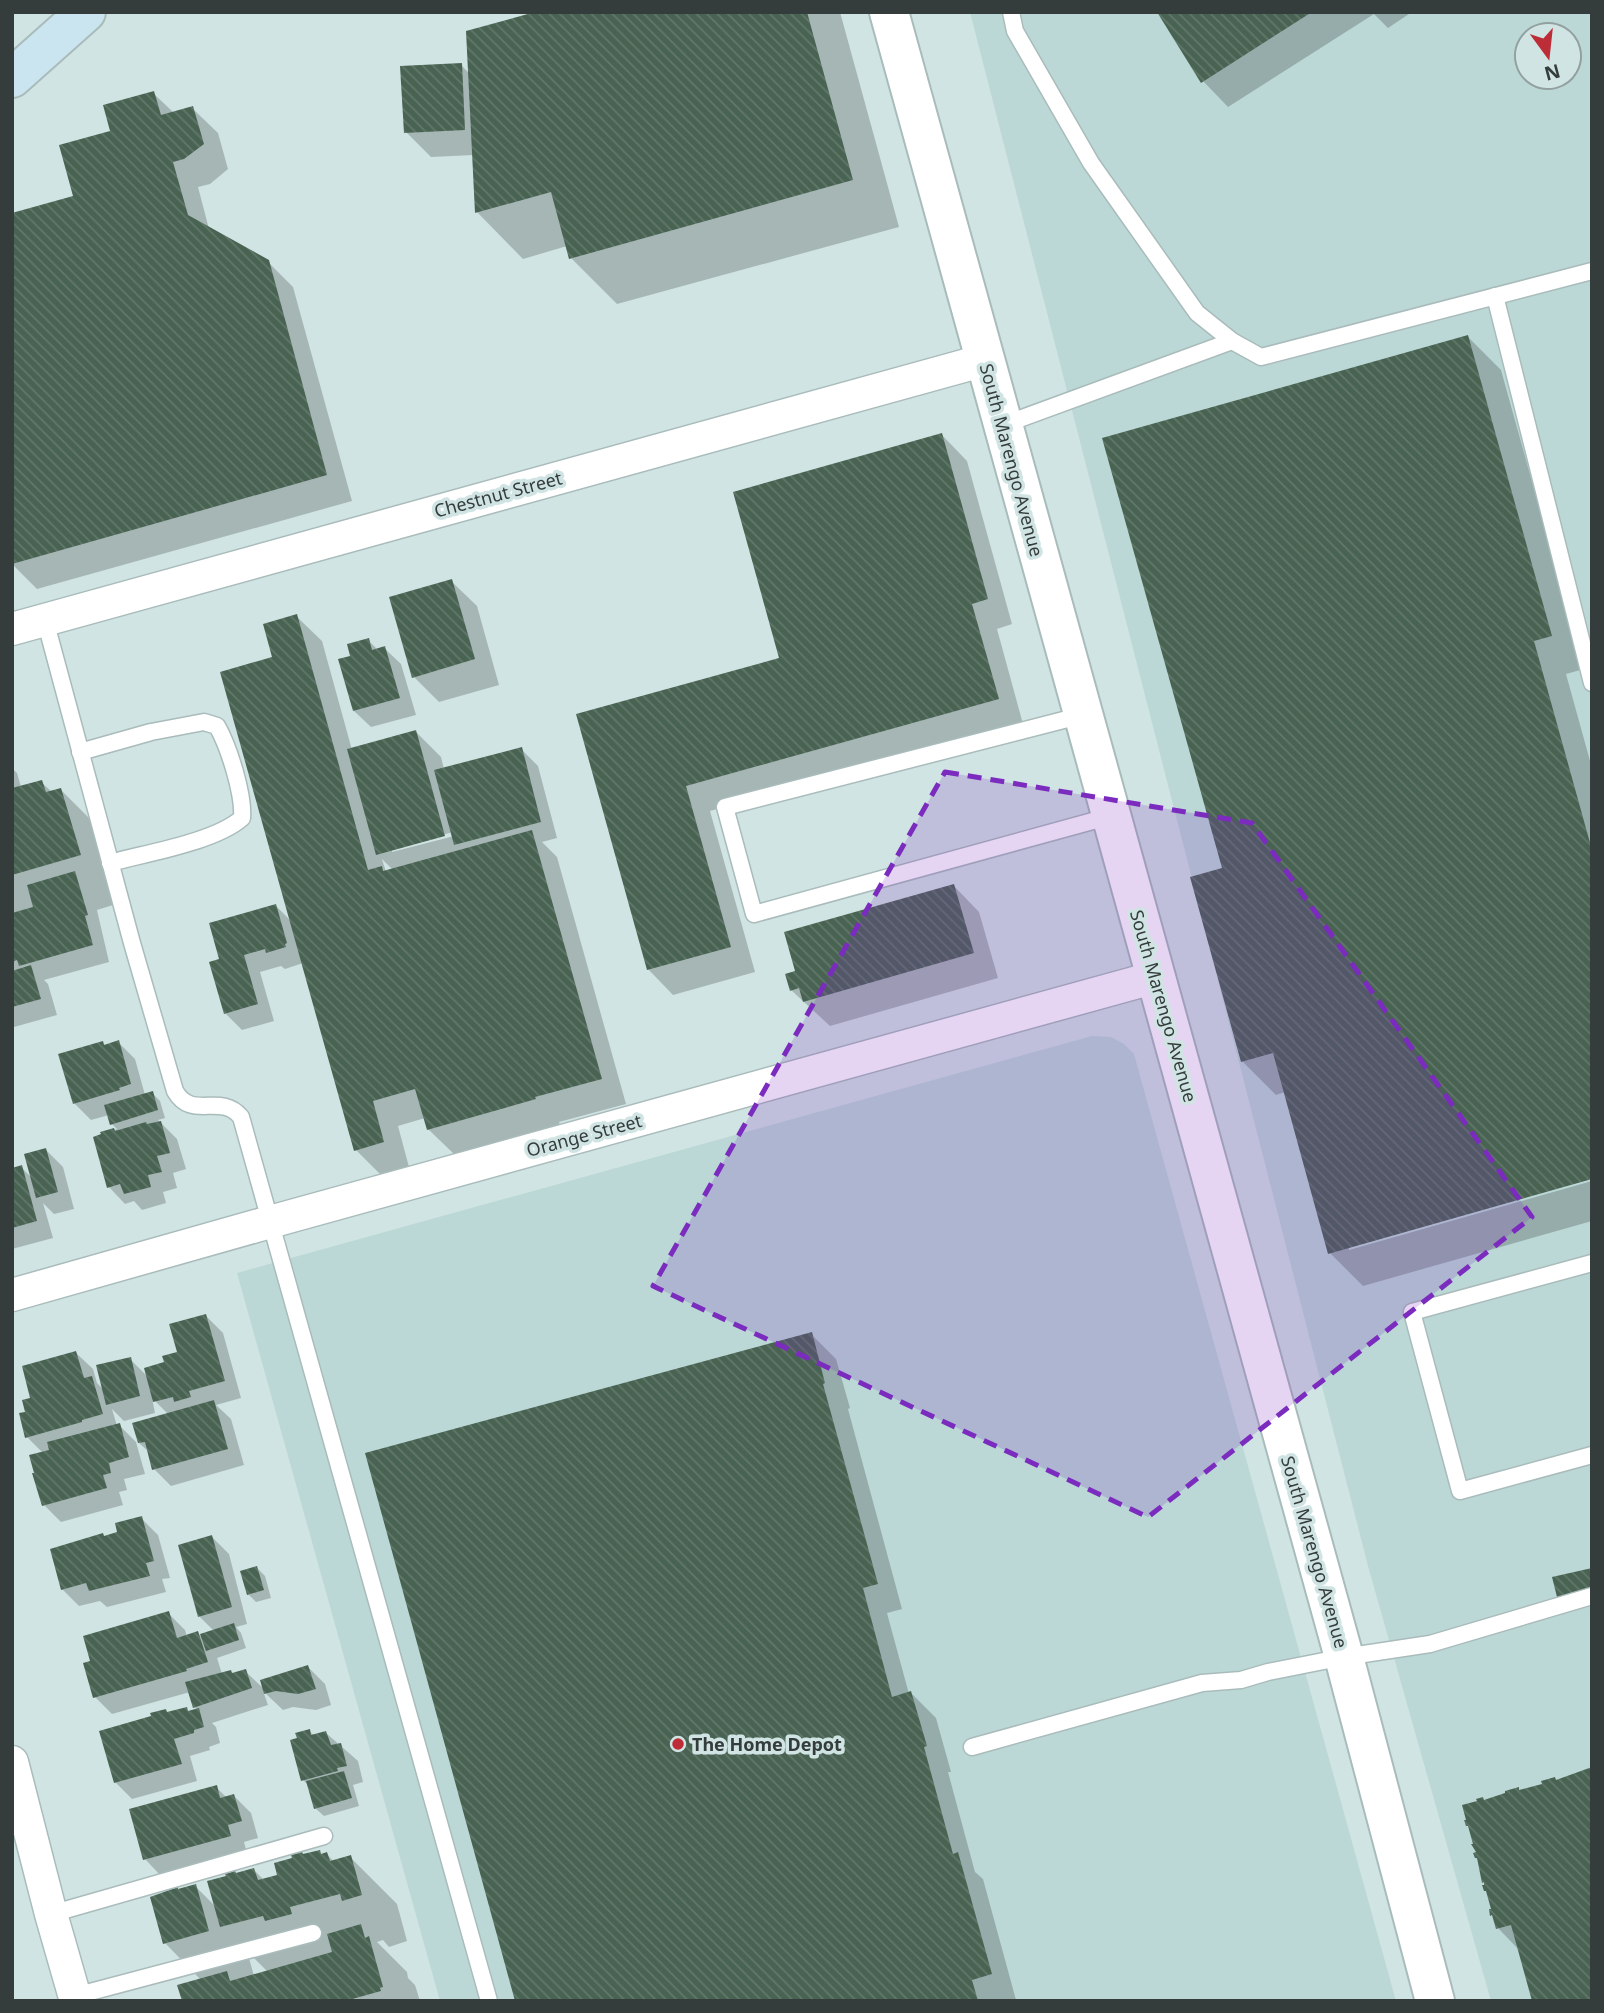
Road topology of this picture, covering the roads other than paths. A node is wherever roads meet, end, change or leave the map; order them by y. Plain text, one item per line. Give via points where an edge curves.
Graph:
1 (86, 12) edge
2 (888, 12) edge
3 (1011, 12) edge
4 (12, 78) edge
5 (1592, 271) edge
6 (1495, 296) junction
7 (1232, 341) junction
8 (985, 360) junction
9 (1003, 425) junction
10 (45, 620) junction
11 (12, 629) edge
12 (1592, 684) edge
13 (1083, 715) junction
14 (80, 752) junction
15 (1111, 816) junction
16 (110, 863) junction
17 (1156, 977) junction
18 (270, 1222) junction
19 (1592, 1263) edge
20 (12, 1295) edge
21 (1592, 1455) edge
22 (1592, 1596) edge
23 (1344, 1657) junction
24 (972, 1748) dead end
25 (12, 1762) edge
26 (324, 1836) dead end
27 (51, 1914) junction
28 (313, 1933) dead end
29 (76, 1998) edge
30 (489, 2001) edge
31 (1435, 2001) edge

1 - 4 main road
2 - 8 street, South Marengo Avenue
3 - 7 lane via 1015,31 1091,163 1197,313
5 - 6 lane
6 - 7 lane via 1261,357
6 - 12 lane
7 - 9 lane
8 - 9 street, South Marengo Avenue
8 - 10 street, Chestnut Street
9 - 13 street, South Marengo Avenue
10 - 11 street, Chestnut Street
10 - 14 lane
13 - 15 street, South Marengo Avenue
13 - 15 lane via 725,807 754,914
14 - 16 lane
14 - 16 lane via 151,732 204,722 217,726 243,804 242,818 212,836
15 - 17 street, South Marengo Avenue
16 - 18 lane via 175,1091 180,1101 191,1107 224,1105 241,1117
17 - 18 street, Orange Street
17 - 23 street, South Marengo Avenue
18 - 20 street, Orange Street
18 - 30 lane
19 - 21 lane via 1412,1312 1460,1491
22 - 23 lane via 1430,1644
23 - 24 lane via 1241,1680 1202,1683
23 - 31 street, South Marengo Avenue
25 - 27 street
26 - 27 lane
27 - 29 street
28 - 29 lane

